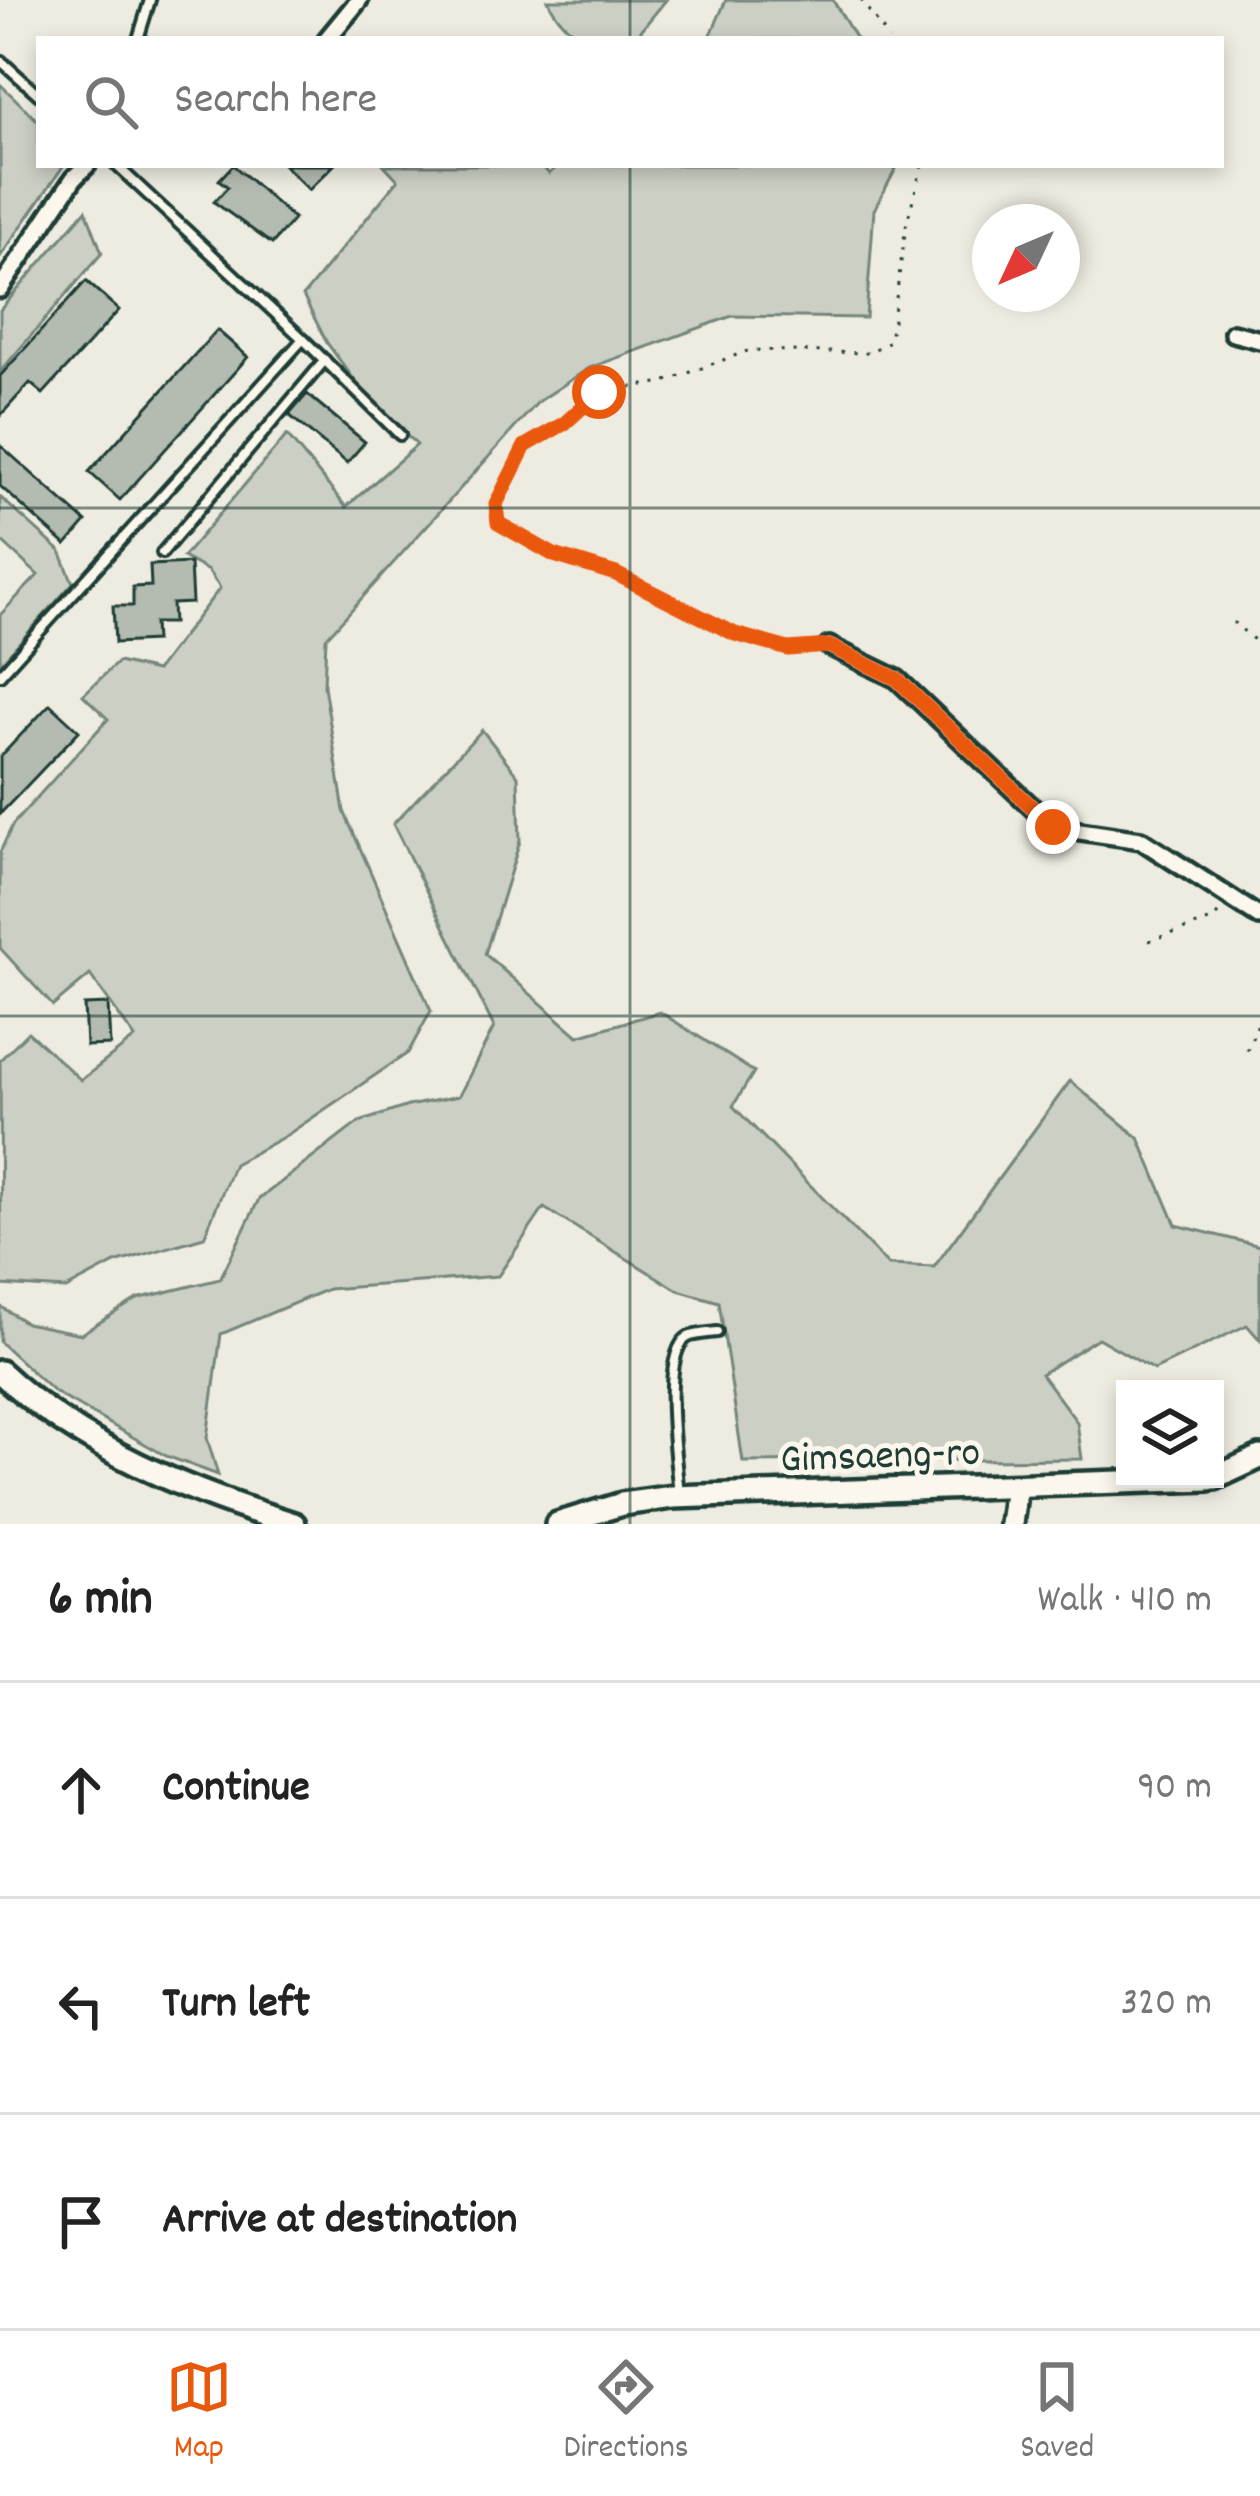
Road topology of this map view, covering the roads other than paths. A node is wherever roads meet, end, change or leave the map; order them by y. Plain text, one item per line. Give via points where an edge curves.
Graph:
1 (150, 0) edge
2 (359, 0) edge
3 (139, 36) edge
4 (329, 36) edge
5 (0, 60) edge
6 (36, 92) edge
7 (84, 168) edge
8 (119, 168) edge
9 (0, 289) edge
10 (1233, 333) dead end
11 (303, 339) junction
12 (1260, 340) edge
13 (325, 360) junction
14 (400, 435) dead end
15 (163, 553) dead end
16 (829, 646) road end
17 (0, 675) edge
18 (1260, 917) edge
19 (717, 1331) dead end
20 (0, 1372) edge
21 (1260, 1456) edge
22 (1224, 1472) edge
23 (1116, 1482) edge
24 (1016, 1486) junction
25 (679, 1497) junction
26 (294, 1524) edge
27 (557, 1524) edge
28 (1011, 1524) edge

1 - 3 lane
2 - 4 street
5 - 6 lane
7 - 9 street
8 - 11 lane
10 - 12 street
11 - 13 lane
11 - 17 lane
13 - 14 lane
13 - 15 lane
16 - 18 street via 897,679 1053,827 1141,840
19 - 25 lane via 688,1337 671,1368
20 - 26 street via 120,1456
21 - 22 street, Gimsaeng-ro
23 - 24 street, Gimsaeng-ro
24 - 25 street, Gimsaeng-ro
24 - 28 street
25 - 27 street, Gimsaeng-ro

